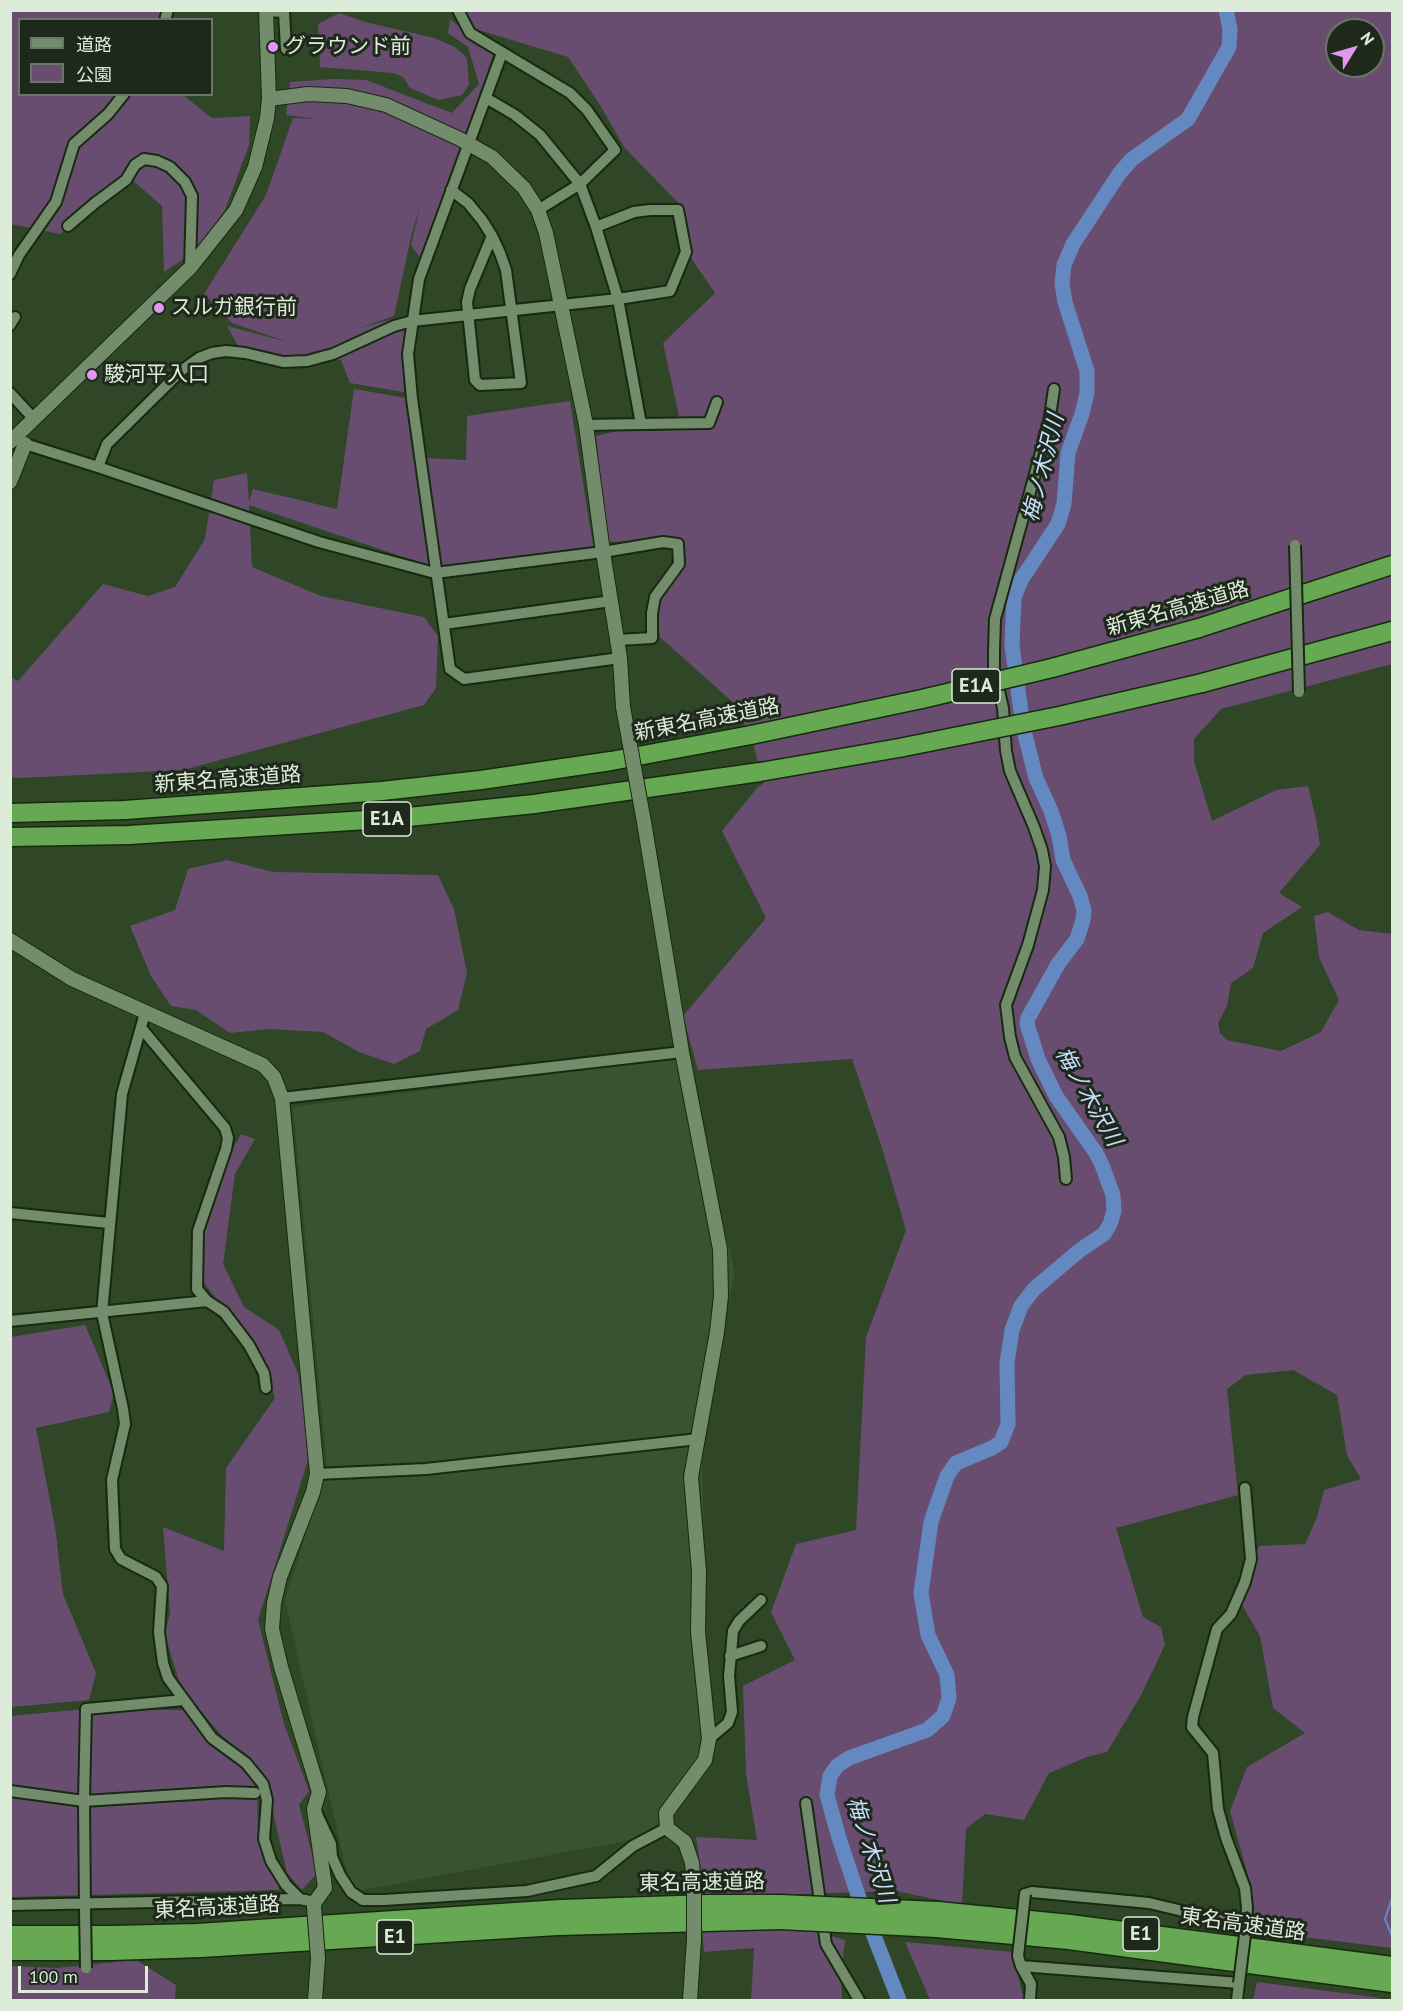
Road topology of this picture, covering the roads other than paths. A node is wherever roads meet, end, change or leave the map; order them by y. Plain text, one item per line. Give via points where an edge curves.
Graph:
1 (458, 10) edge
2 (266, 11) edge
3 (286, 49) dead end
4 (502, 53) junction
5 (122, 96) edge
6 (486, 98) junction
7 (269, 99) junction
8 (469, 145) junction
9 (580, 184) junction
10 (451, 190) junction
11 (538, 210) junction
12 (68, 226) dead end
13 (596, 227) junction
14 (492, 236) junction
15 (190, 268) junction
16 (10, 274) edge
17 (618, 299) junction
18 (560, 305) junction
19 (511, 311) junction
20 (468, 316) junction
21 (412, 321) junction
22 (1054, 389) dead end
23 (10, 393) edge
24 (717, 402) dead end
25 (34, 419) junction
26 (641, 424) junction
27 (586, 425) junction
28 (16, 442) edge
29 (10, 467) edge
30 (98, 467) junction
31 (10, 482) edge
32 (1295, 545) dead end
33 (603, 552) junction
34 (1392, 565) edge
35 (435, 573) junction
36 (611, 601) junction
37 (444, 624) junction
38 (1392, 631) edge
39 (617, 640) junction
40 (620, 658) junction
41 (1299, 692) dead end
42 (10, 813) edge
43 (10, 837) edge
44 (10, 940) edge
45 (145, 1013) junction
46 (142, 1029) junction
47 (682, 1052) junction
48 (282, 1098) junction
49 (1065, 1179) dead end
50 (10, 1213) edge
51 (109, 1223) junction
52 (207, 1301) junction
53 (102, 1313) junction
54 (10, 1321) edge
55 (266, 1388) dead end
56 (698, 1439) junction
57 (317, 1474) junction
58 (1245, 1488) dead end
59 (761, 1600) dead end
60 (761, 1646) dead end
61 (730, 1656) junction
62 (184, 1700) junction
63 (709, 1739) junction
64 (10, 1791) edge
65 (255, 1793) dead end
66 (84, 1801) junction
67 (806, 1803) dead end
68 (314, 1809) junction
69 (667, 1828) junction
70 (300, 1899) junction
71 (314, 1904) junction
72 (10, 1905) edge
73 (85, 1907) junction
74 (780, 1912) junction
75 (1246, 1930) junction
76 (10, 1935) edge
77 (10, 1951) edge
78 (1021, 1966) junction
79 (1392, 1966) edge
80 (86, 1968) dead end
81 (1343, 1969) junction
82 (1239, 1983) junction
83 (1392, 1983) edge
84 (315, 2001) edge
85 (690, 2001) edge
86 (859, 2001) edge
87 (1030, 2001) edge
88 (1237, 2001) edge

1 - 4 street via 470,33
2 - 3 street via 284,12
2 - 7 street
4 - 6 street
4 - 9 street via 570,93 615,150
5 - 16 street via 74,144 56,202
6 - 8 street
6 - 9 street via 540,135
7 - 8 street via 308,94 347,96 386,105
7 - 15 street via 255,167 236,210
8 - 10 street
8 - 11 street via 492,157 524,188
9 - 11 street
9 - 13 street
10 - 14 street via 468,203
10 - 21 street via 419,279
11 - 18 street
12 - 15 street via 126,180 135,165 144,159 157,161 170,167 192,196
13 - 17 street
13 - 17 street via 634,212 678,210 686,252 670,291
14 - 19 street via 506,270
14 - 20 street via 470,289
15 - 25 street
17 - 18 street
17 - 26 street
18 - 19 street
18 - 27 street
19 - 20 street
19 - 20 street via 521,383 480,385 475,380
20 - 21 street
21 - 30 street via 307,361 284,362 226,351 199,358 181,370 107,444
21 - 35 street via 408,354 412,399
22 - 49 street via 1049,423 995,619 994,669 1010,771 1034,827 1045,866 1043,890 1028,945 1006,1005 1010,1037 1015,1057 1059,1137
23 - 25 street
24 - 26 street via 709,423
25 - 28 street
26 - 27 street
27 - 33 street
28 - 29 street
28 - 30 street
28 - 31 street
30 - 35 street via 319,542
32 - 41 street, bridge
33 - 35 street
33 - 36 street
33 - 39 street via 663,542 678,544 679,564 655,597 652,638
34 - 42 highway, 新東名高速道路 / E1A, bridge via 1199,628 998,681 751,735 481,780 382,791 125,810
35 - 37 street
36 - 37 street
36 - 39 street
37 - 40 street via 450,669 464,679
38 - 43 highway, E1A, bridge via 1202,683 1059,716 760,772 534,804 399,818 129,835
39 - 40 street
40 - 47 street, bridge via 624,707
44 - 45 street via 72,980
45 - 46 street
45 - 48 street via 263,1065 274,1077
46 - 51 street via 122,1094
46 - 52 street via 225,1128 228,1138 198,1231 197,1289
47 - 48 street
47 - 56 street via 720,1249 721,1296
48 - 57 street
50 - 51 street
51 - 53 street
52 - 53 street
52 - 55 street via 224,1312 249,1345 264,1373
53 - 54 street
53 - 62 street via 125,1424 112,1480 115,1549 121,1559 156,1577 162,1586 159,1632 163,1663 168,1678
56 - 57 street via 426,1469
56 - 63 street via 691,1477
57 - 68 street via 280,1577 272,1629 319,1792
58 - 75 street via 1251,1559 1231,1614 1217,1629 1192,1727 1213,1753 1218,1809 1245,1888
59 - 61 street via 733,1631
60 - 61 street
61 - 63 street via 732,1712 728,1723
62 - 66 street via 86,1709
62 - 70 street via 212,1738 246,1763 263,1784 267,1800 264,1839 271,1861
63 - 69 street via 705,1760 666,1813
64 - 66 street
65 - 66 street
66 - 73 street
67 - 86 street via 826,1944
68 - 69 street via 340,1875 351,1892 363,1900 527,1892 596,1876 633,1846
68 - 71 street via 325,1888
69 - 85 street, bridge via 685,1842 692,1863 694,1939
70 - 71 street
70 - 73 street
71 - 84 street, bridge via 318,1958
72 - 73 street
73 - 80 street, bridge
74 - 76 highway, 東名高速道路 / E1 via 708,1904 561,1909 198,1933
74 - 77 highway, 東名高速道路 / E1 via 201,1948
74 - 81 highway, 東名高速道路 / E1, bridge via 938,1919 1069,1940
75 - 78 street, bridge via 1149,1903 1032,1892 1025,1894 1018,1956
75 - 82 street, bridge
78 - 82 street
78 - 87 street via 1031,1984
79 - 81 highway, 東名高速道路 / E1
81 - 83 highway, 東名高速道路 / E1
82 - 88 street

